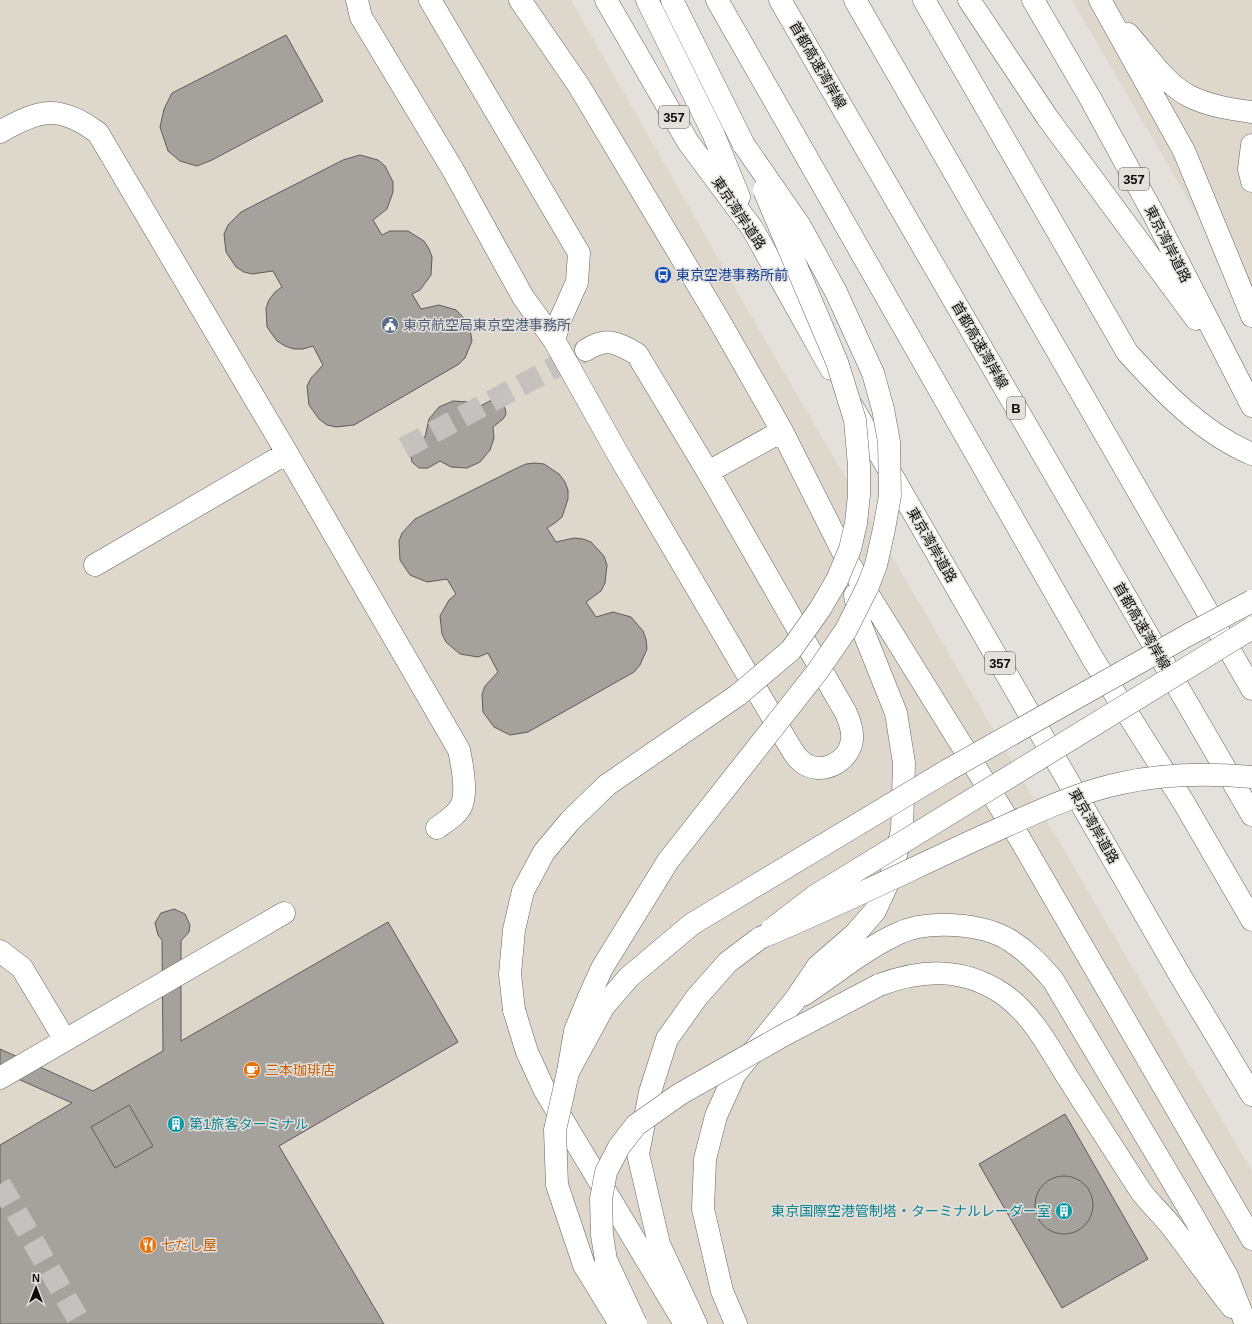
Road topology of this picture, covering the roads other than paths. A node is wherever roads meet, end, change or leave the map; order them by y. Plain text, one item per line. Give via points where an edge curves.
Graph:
1 (357, 0) edge
2 (430, 0) edge
3 (520, 0) edge
4 (537, 0) edge
5 (606, 0) edge
6 (646, 0) edge
7 (672, 0) edge
8 (717, 0) edge
9 (780, 0) edge
10 (855, 0) edge
11 (924, 0) edge
12 (969, 0) edge
13 (1033, 0) edge
14 (1101, 1) edge
15 (579, 86) junction
16 (1252, 112) edge
17 (0, 132) edge
18 (744, 145) junction
19 (1252, 145) edge
20 (1252, 181) edge
21 (752, 228) junction
22 (1252, 316) edge
23 (554, 340) junction
24 (586, 350) tunnel mouth
25 (1228, 361) junction
26 (1252, 406) edge
27 (782, 431) junction
28 (288, 453) junction
29 (1252, 454) edge
30 (708, 472) junction
31 (848, 562) junction
32 (95, 565) dead end
33 (1252, 601) edge
34 (1252, 628) edge
35 (1252, 689) edge
36 (1252, 777) edge
37 (1252, 815) edge
38 (437, 828) dead end
39 (284, 913) dead end
40 (1252, 920) edge
41 (760, 938) junction
42 (0, 951) edge
43 (795, 1000) junction
44 (65, 1040) junction
45 (568, 1072) junction
46 (0, 1078) edge
47 (1252, 1095) edge
48 (1252, 1239) edge
49 (620, 1324) edge
50 (636, 1324) edge
51 (685, 1324) edge
52 (696, 1324) edge
53 (736, 1324) edge
54 (1245, 1324) edge

1 - 23 main road via 361,17 453,170 523,297
2 - 23 main road via 579,253 577,282
3 - 15 main road
4 - 15 main road
5 - 21 main road, 東京湾岸道路 / 357 via 688,142
6 - 21 main road via 713,133
7 - 18 main road
8 - 40 main road via 1092,659 1184,803
9 - 37 main road, 首都高速湾岸線 / B
10 - 35 main road
11 - 29 main road via 1127,352 1166,395 1213,431
12 - 25 main road via 1047,117
13 - 25 main road, 東京湾岸道路 / 357 via 1151,210
14 - 16 main road via 1166,78 1188,95 1222,108
14 - 22 main road via 1184,151
15 - 27 main road
17 - 28 main road via 20,120 50,112 68,114 98,133
18 - 45 main road, bridge via 800,226 874,373 889,442 890,496 884,529 876,565 846,630 817,672 668,861 602,968 575,1031
18 - 51 main road, bridge via 838,362 856,420 859,495 850,549 837,580 820,609 790,650 738,695 607,785 570,821 544,852 523,891 514,930 510,974 514,1010 527,1052 544,1089
19 - 20 main road via 1249,169
21 - 47 main road, 東京湾岸道路 / 357 via 932,546
23 - 30 main road via 619,456 790,746 803,763 813,768 828,768 847,754 852,740 851,726 846,713
24 - 30 main road via 599,342 619,344 637,354
25 - 26 main road, 東京湾岸道路 / 357
27 - 30 main road
27 - 31 main road
28 - 32 main road
28 - 38 main road via 459,750 464,780 462,803 454,815
31 - 43 main road via 860,623 896,713 904,763 902,830 892,876 875,911 855,934 818,966
31 - 48 main road via 1020,839
33 - 45 main road, bridge via 948,770 692,924 629,977 604,1006
34 - 41 main road, bridge via 815,896
36 - 41 main road, bridge via 1211,773 1168,775 1122,783 1078,796 992,832
39 - 44 main road
41 - 52 main road via 728,962 697,997 666,1039 650,1092 638,1154 660,1244
42 - 44 main road via 22,968
43 - 53 main road via 735,1074 716,1116 705,1159 703,1209 722,1291
43 - 54 main road via 864,952 898,933 925,926 952,925 986,930 1010,940 1033,958 1053,980 1227,1276
44 - 46 main road
45 - 49 main road, bridge via 555,1130 557,1185 584,1265
50 - 54 main road, bridge via 606,1260 601,1199 606,1172 619,1147 636,1124 680,1094 784,1034 879,985 904,976 927,974 956,974 982,982 1004,995 1022,1012 1042,1037 1142,1192

